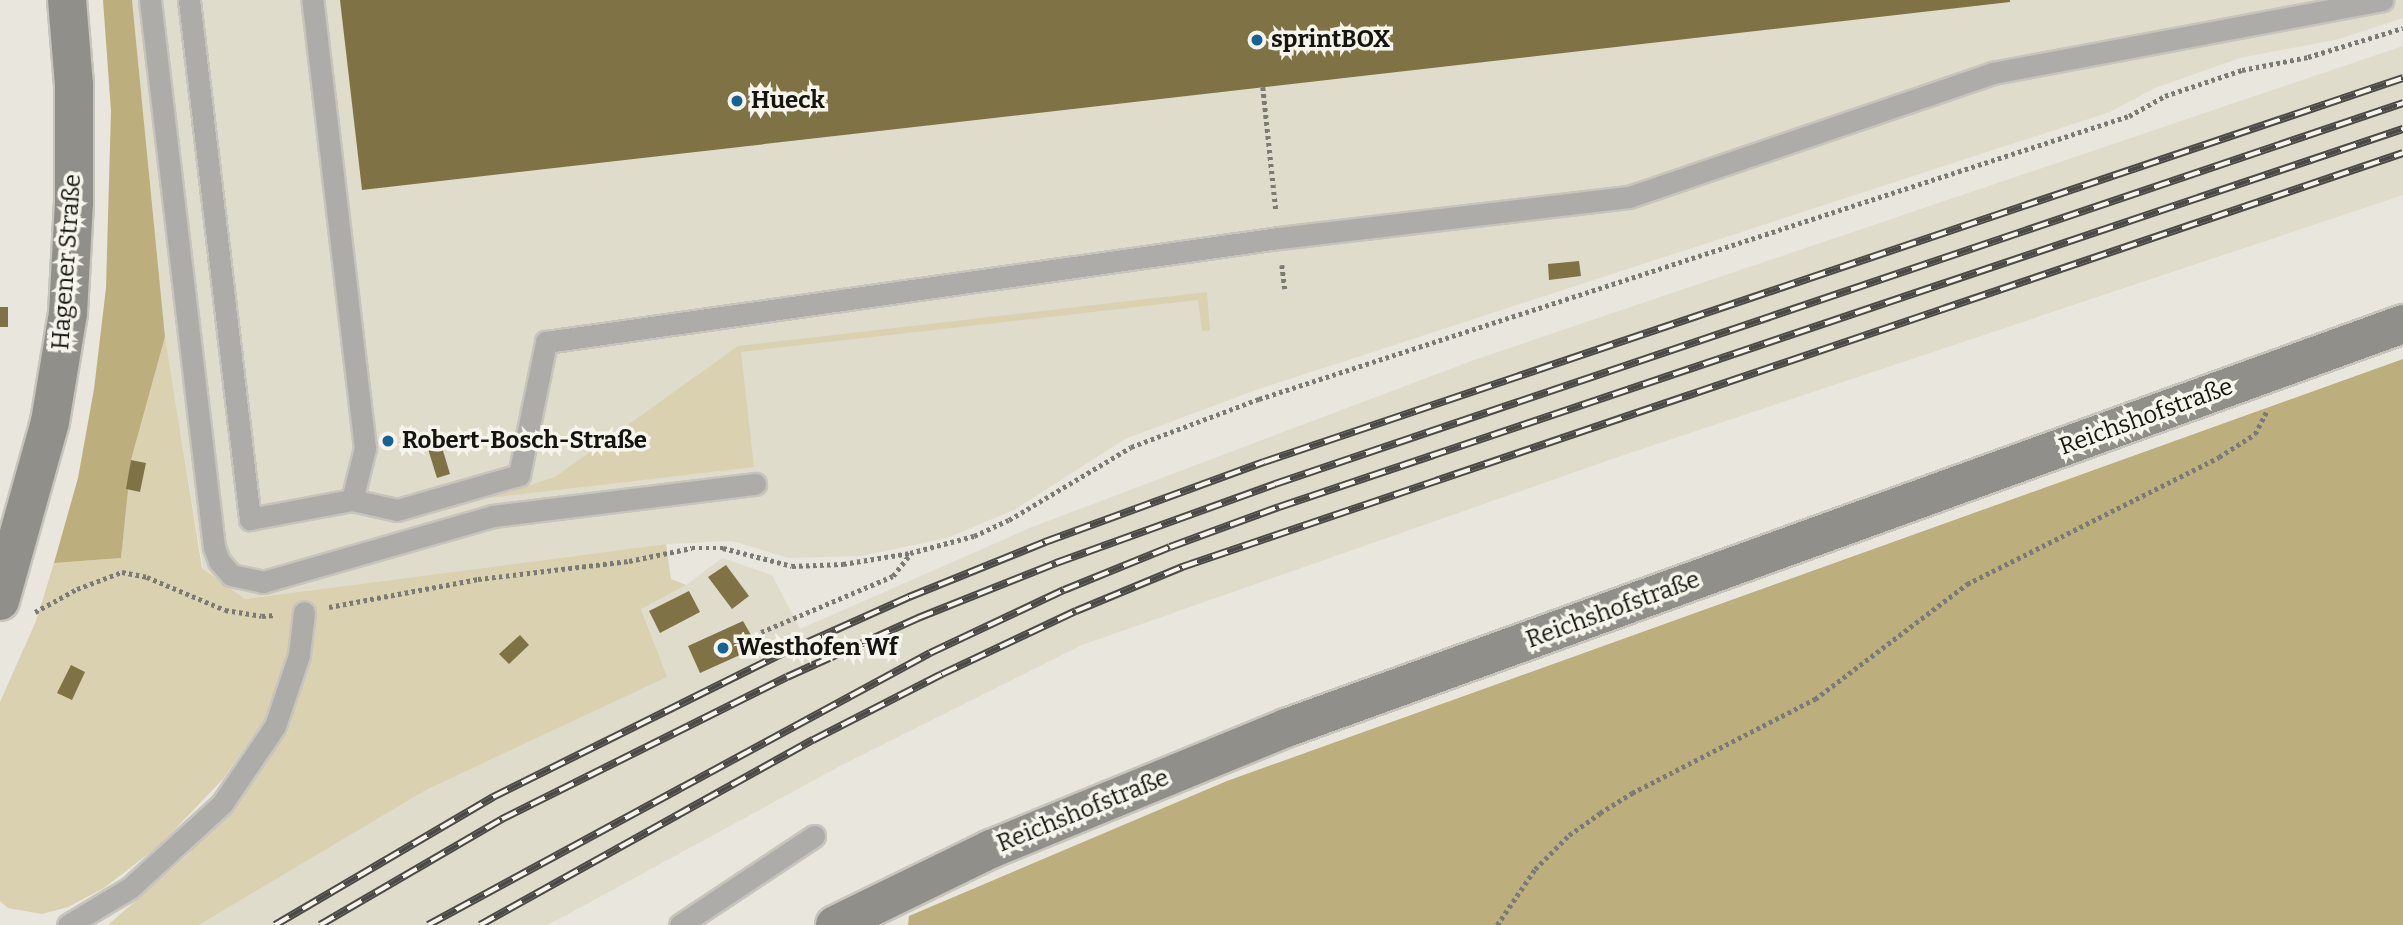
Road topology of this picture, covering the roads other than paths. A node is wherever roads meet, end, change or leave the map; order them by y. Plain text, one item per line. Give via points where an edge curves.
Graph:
1 (67, 0) edge
2 (150, 0) edge
3 (189, 0) edge
4 (312, 0) edge
5 (2382, 0) edge
6 (2403, 324) edge
7 (755, 484) dead end
8 (352, 500) junction
9 (12, 603) edge
10 (304, 612) road end
11 (814, 835) dead end
12 (68, 925) edge
13 (680, 925) edge
14 (835, 925) edge

1 - 9 street, Hagener Straße via 74,85 68,313
2 - 7 lane via 214,547 231,575 263,582 493,516
3 - 8 lane via 250,519
4 - 8 lane via 365,448
5 - 8 lane via 1993,73 1629,197 1279,238 546,342 519,475 397,510
6 - 14 street, Reichshofstraße via 1286,728 991,849
10 - 12 lane via 299,655 275,726 222,804 130,888
11 - 13 lane

